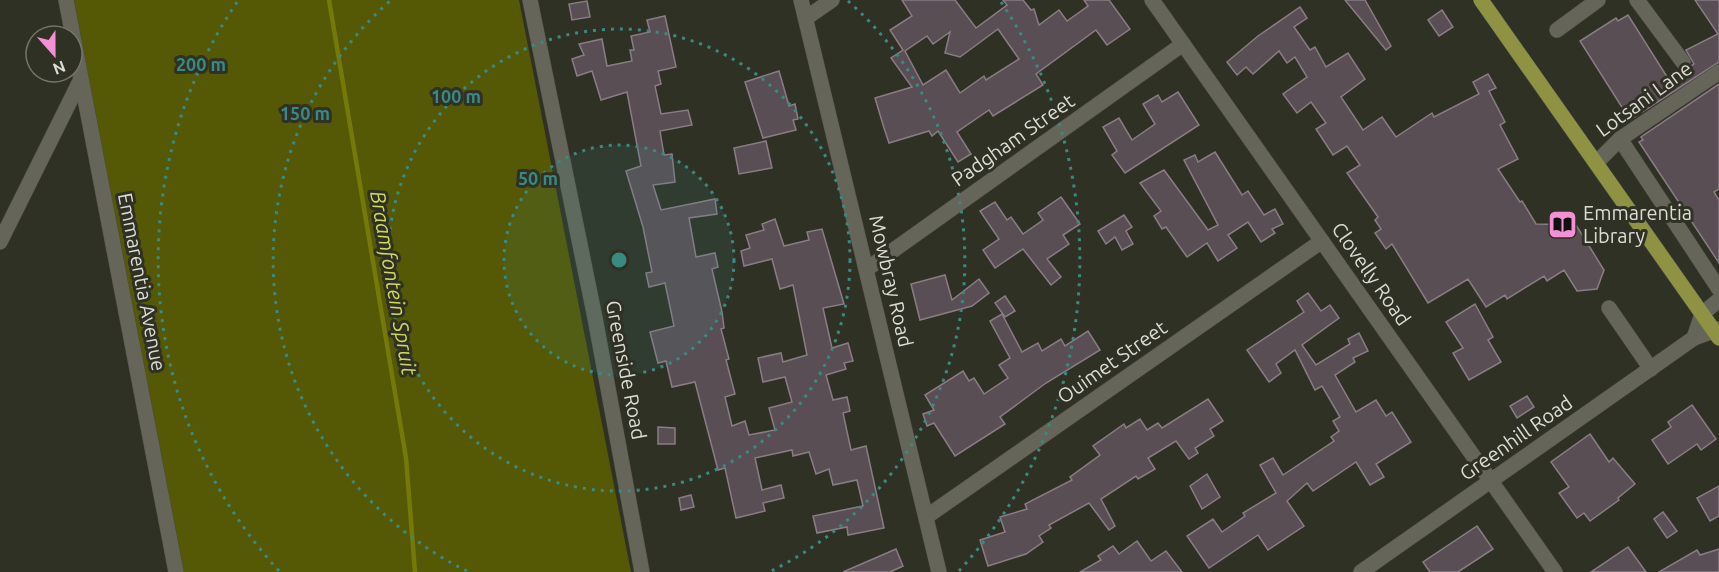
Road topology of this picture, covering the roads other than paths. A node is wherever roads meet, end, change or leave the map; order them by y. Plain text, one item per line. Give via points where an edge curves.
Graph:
1 (66, 0) edge
2 (530, 0) edge
3 (801, 0) edge
4 (832, 0) edge
5 (1152, 0) edge
6 (1481, 0) edge
7 (1598, 0) edge
8 (1637, 0) edge
9 (806, 18) junction
10 (71, 24) edge
11 (1557, 30) dead end
12 (1184, 44) junction
13 (1683, 62) dead end
14 (1719, 72) edge
15 (79, 84) edge
16 (82, 84) edge
17 (1620, 139) junction
18 (1596, 163) junction
19 (1322, 241) junction
20 (0, 242) edge
21 (867, 269) junction
22 (1719, 289) edge
23 (1719, 300) edge
24 (1609, 308) dead end
25 (1702, 314) junction
26 (1718, 333) edge
27 (1694, 338) junction
28 (1651, 369) junction
29 (1491, 481) junction
30 (926, 517) junction
31 (176, 572) edge
32 (642, 572) edge
33 (939, 572) edge
34 (1361, 572) edge
35 (1555, 572) edge

1 - 10 street, Emmarentia Avenue
2 - 32 street, Greenside Road
3 - 9 street, Mowbray Road
4 - 9 street
5 - 12 street, Clovelly Road
6 - 18 main road
7 - 11 street
8 - 13 street
9 - 21 street, Mowbray Road
12 - 19 street, Clovelly Road
12 - 21 street, Padgham Street
14 - 17 street, Lotsani Lane
15 - 20 street
16 - 31 street, Emmarentia Avenue
17 - 18 street, Lotsani Lane
17 - 22 street
18 - 25 main road
19 - 29 street, Clovelly Road
19 - 30 street, Ouimet Street
21 - 30 street, Mowbray Road
23 - 25 street
24 - 28 street
25 - 26 main road
25 - 27 street
26 - 27 street, Greenhill Road
27 - 28 street, Greenhill Road
28 - 29 street, Greenhill Road
29 - 34 street, Greenhill Road
29 - 35 street, Clovelly Road
30 - 33 street, Mowbray Road

